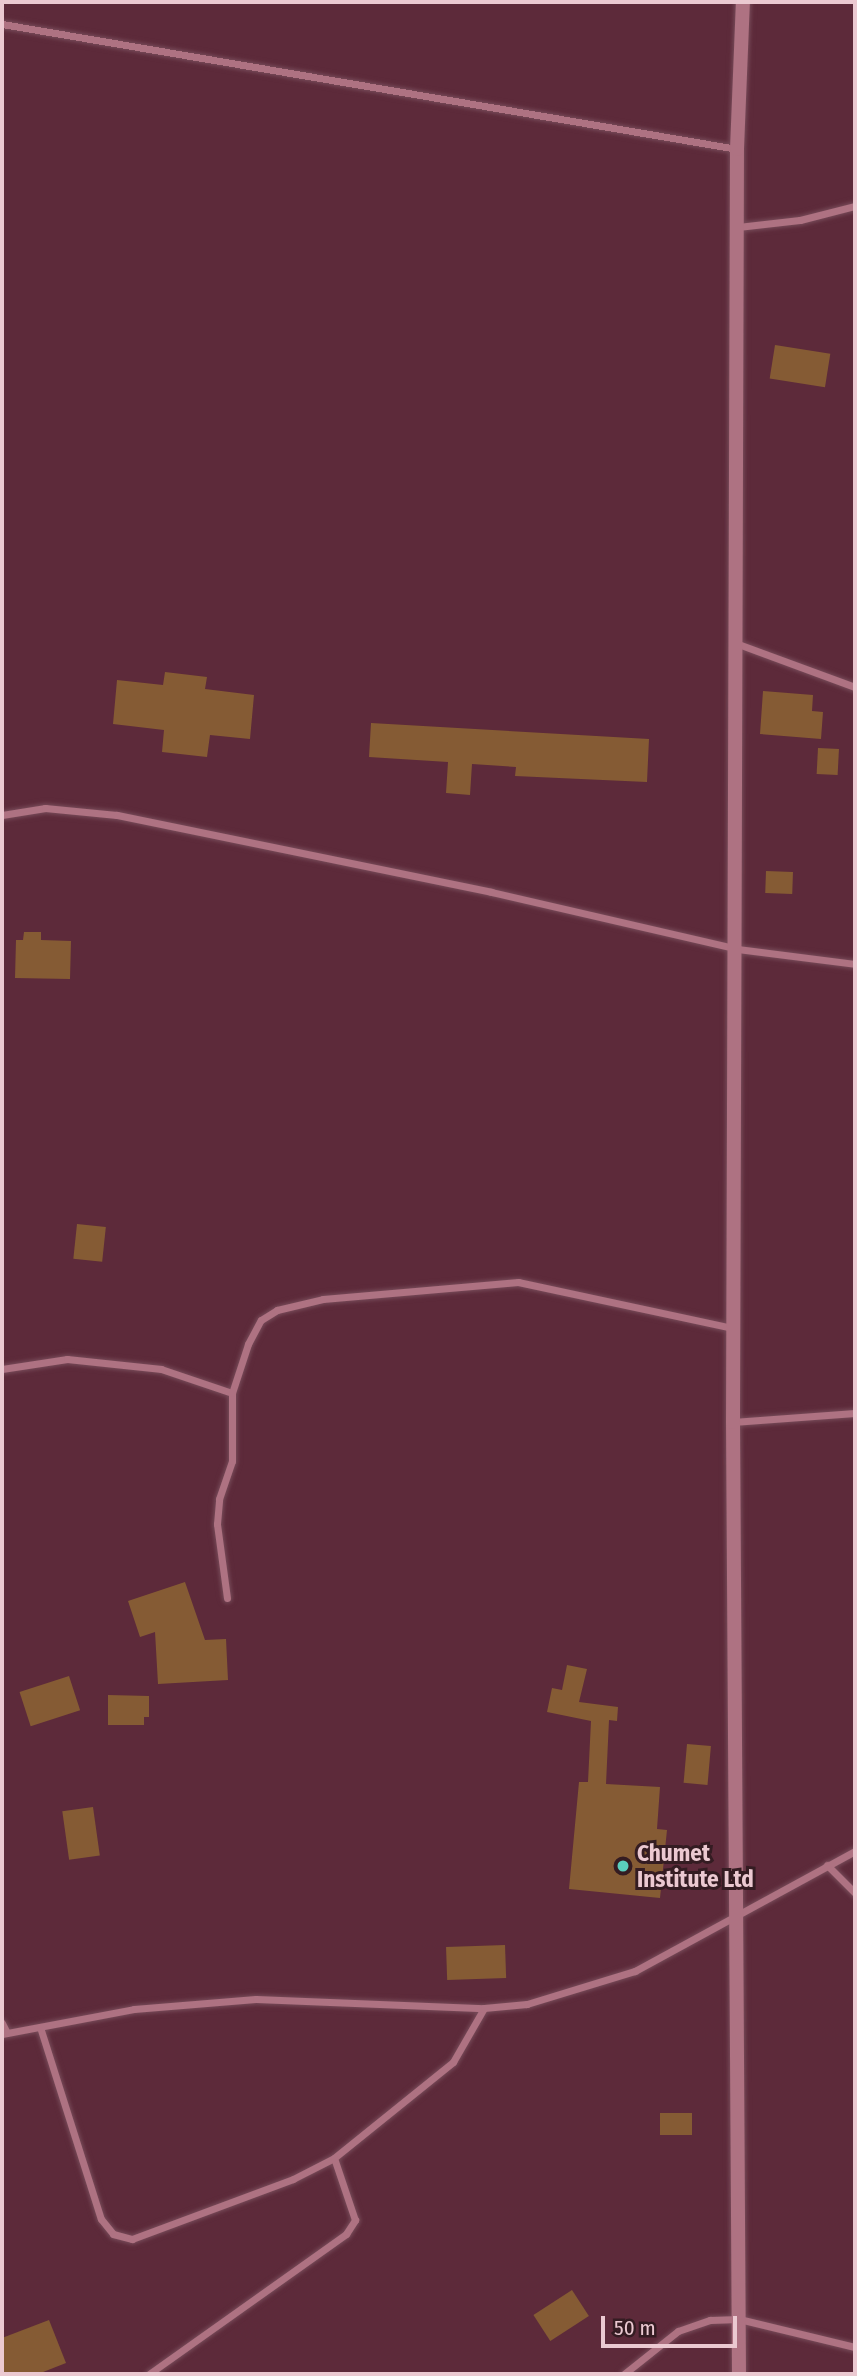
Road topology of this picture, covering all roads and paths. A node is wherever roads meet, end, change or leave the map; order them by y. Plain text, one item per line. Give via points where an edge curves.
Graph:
1 (743, 2) edge
2 (2, 24) edge
3 (737, 149) junction
4 (855, 206) edge
5 (738, 227) junction
6 (738, 644) junction
7 (855, 687) edge
8 (2, 815) edge
9 (737, 949) junction
10 (855, 964) edge
11 (733, 1328) junction
12 (2, 1369) edge
13 (232, 1394) junction
14 (855, 1413) edge
15 (733, 1422) junction
16 (227, 1598) dead end
17 (855, 1851) edge
18 (827, 1865) junction
19 (855, 1893) edge
20 (737, 1912) junction
21 (484, 2008) junction
22 (2, 2023) edge
23 (40, 2027) junction
24 (4, 2034) edge
25 (334, 2158) junction
26 (738, 2319) junction
27 (855, 2347) edge
28 (149, 2374) edge
29 (624, 2374) edge
30 (739, 2374) edge

1 - 3 main road
2 - 3 street
3 - 5 main road
4 - 5 street via 800,220
5 - 6 main road
6 - 7 street
6 - 9 main road
8 - 9 street via 45,808 117,815
9 - 10 street
9 - 11 main road
11 - 13 street via 518,1282 323,1299 277,1310 261,1320
11 - 15 main road
12 - 13 street via 68,1359 161,1369
13 - 16 street via 232,1461 216,1524
14 - 15 street
15 - 20 main road
17 - 18 street
18 - 19 street
18 - 20 street
20 - 21 street via 635,1971 527,2004
20 - 26 main road
21 - 23 street via 256,1999 134,2009
21 - 25 street via 453,2062
22 - 24 street
23 - 24 street
23 - 25 street via 101,2219 113,2234 132,2239 293,2179
25 - 28 street via 355,2220 346,2234
26 - 27 street
26 - 29 street via 710,2320 678,2332
26 - 30 main road

